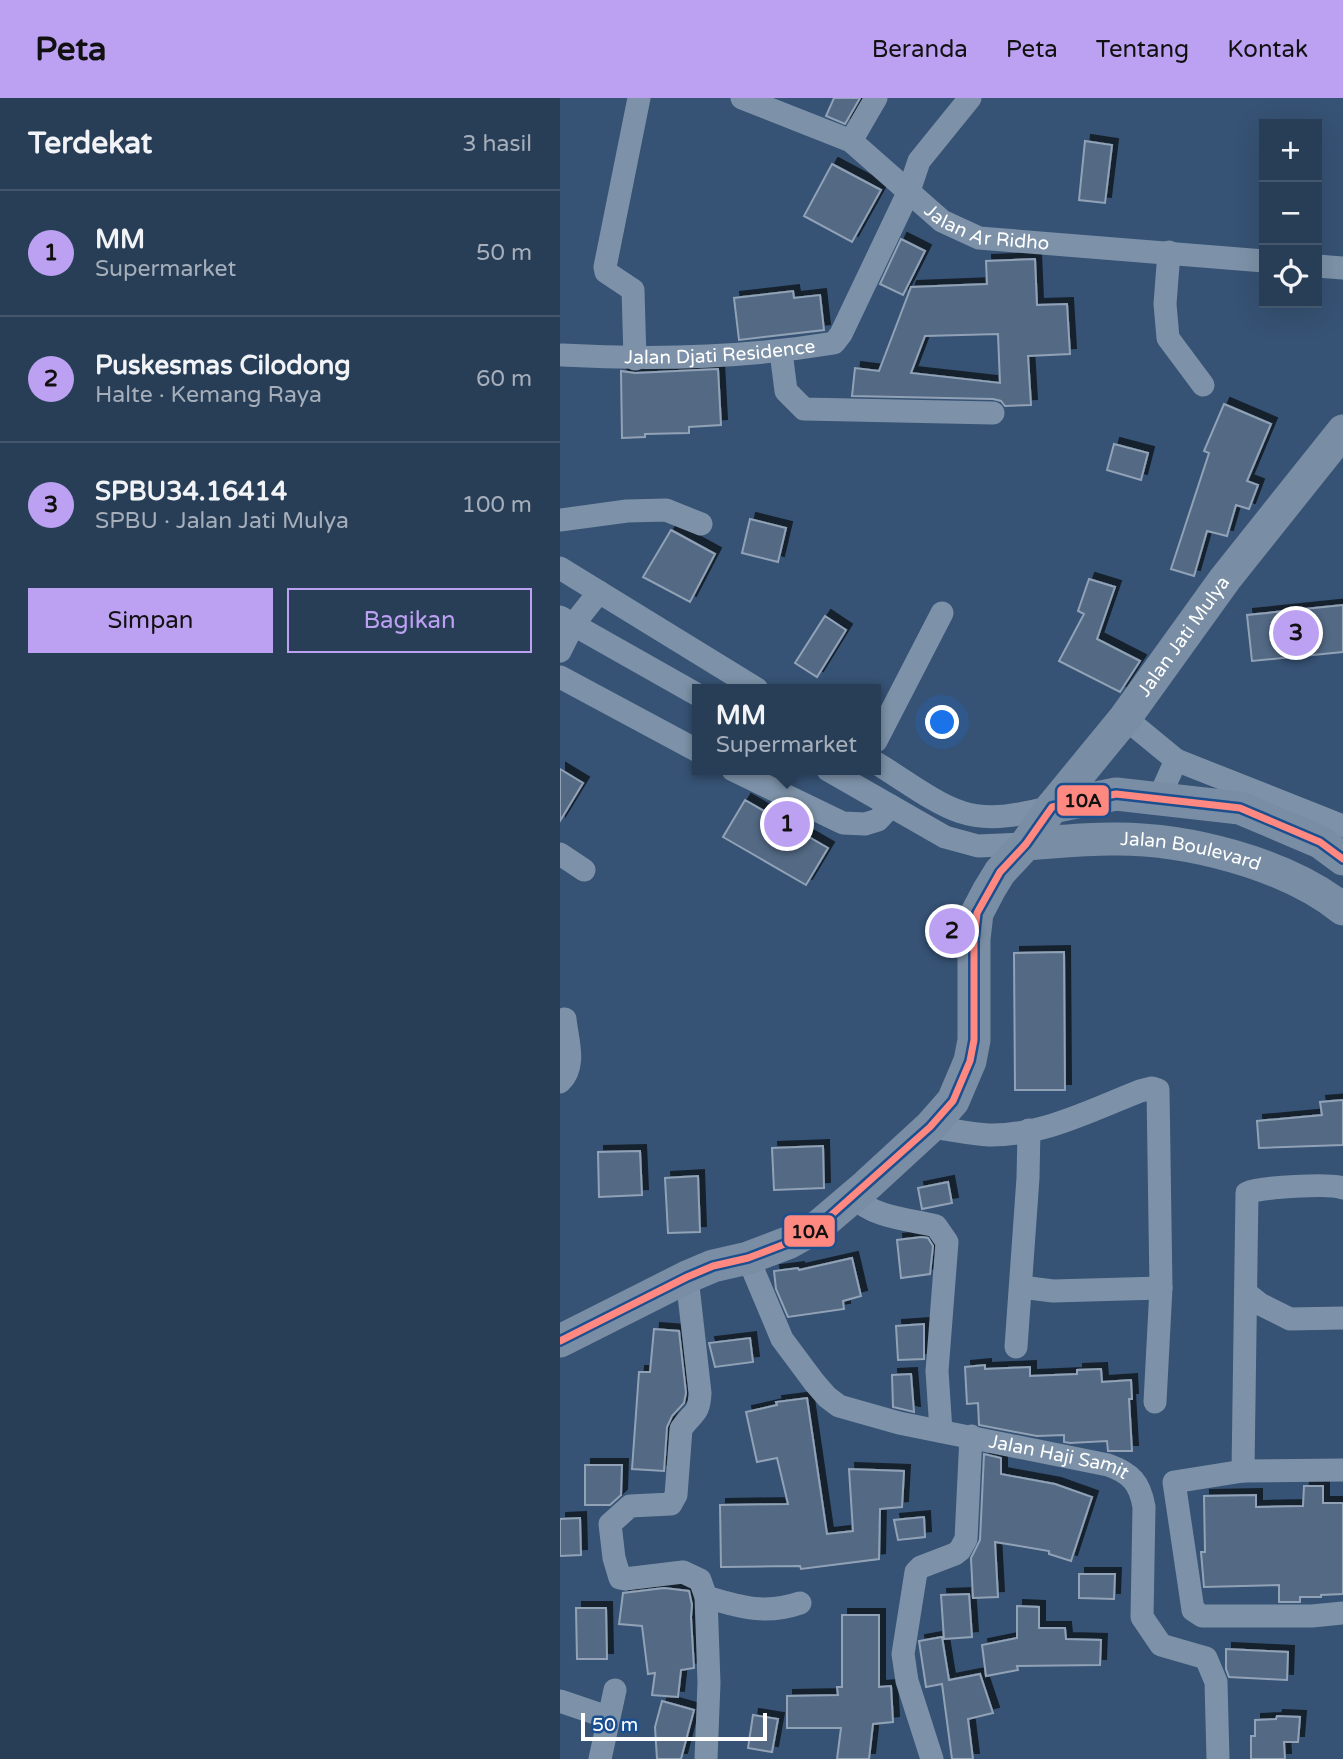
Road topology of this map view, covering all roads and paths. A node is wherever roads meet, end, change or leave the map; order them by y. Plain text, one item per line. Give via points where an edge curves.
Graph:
1 (639, 98) edge
2 (742, 98) edge
3 (876, 98) edge
4 (970, 98) edge
5 (851, 141) junction
6 (909, 191) junction
7 (1169, 252) junction
8 (1259, 261) edge
9 (1322, 266) edge
10 (1343, 268) edge
11 (780, 352) junction
12 (562, 355) dead end
13 (635, 359) junction
14 (1203, 385) dead end
15 (993, 413) dead end
16 (1343, 431) edge
17 (560, 520) edge
18 (701, 524) dead end
19 (560, 568) edge
20 (599, 592) junction
21 (942, 613) dead end
22 (567, 621) edge
23 (560, 651) edge
24 (560, 677) edge
25 (749, 684) edge
26 (692, 692) edge
27 (1125, 718) junction
28 (881, 731) edge
29 (692, 748) edge
30 (1098, 752) junction
31 (1176, 760) junction
32 (881, 765) edge
33 (743, 775) edge
34 (837, 775) edge
35 (1116, 794) junction
36 (1159, 798) junction
37 (891, 806) junction
38 (1052, 807) junction
39 (1343, 826) edge
40 (1026, 844) junction
41 (560, 854) edge
42 (1343, 859) edge
43 (584, 870) dead end
44 (1343, 909) edge
45 (565, 1019) dead end
46 (560, 1082) edge
47 (930, 1126) junction
48 (1029, 1130) junction
49 (1343, 1188) edge
50 (854, 1197) junction
51 (748, 1258) junction
52 (687, 1277) junction
53 (1021, 1287) junction
54 (1161, 1289) junction
55 (1246, 1293) junction
56 (1343, 1318) edge
57 (560, 1340) edge
58 (1016, 1347) dead end
59 (1155, 1402) dead end
60 (941, 1431) junction
61 (971, 1436) junction
62 (1343, 1470) edge
63 (1243, 1471) junction
64 (706, 1597) junction
65 (800, 1604) dead end
66 (1343, 1613) edge
67 (615, 1690) dead end
68 (560, 1701) edge
69 (607, 1717) junction
70 (600, 1759) edge
71 (706, 1759) edge
72 (932, 1759) edge
73 (1217, 1759) edge

1 - 13 street via 605,267 633,290
2 - 5 street, Jalan Ar Ridho
3 - 5 street
4 - 6 street via 919,161
5 - 6 street, Jalan Ar Ridho
6 - 7 street, Jalan Ar Ridho via 942,221 979,238
6 - 11 street, Jalan Djati Residence via 834,343
7 - 8 street, Jalan Ar Ridho
7 - 14 street via 1168,338
9 - 10 street
11 - 13 street, Jalan Djati Residence
11 - 15 street via 786,391 804,409
12 - 13 street, Jalan Djati Residence
16 - 27 main road, Jalan Jati Mulya via 1225,579
17 - 18 street via 627,510 666,510
19 - 20 street
20 - 22 street
20 - 25 street
21 - 28 street
22 - 23 street
22 - 26 street
24 - 29 street
27 - 30 main road, Jalan Jati Mulya
27 - 31 street
30 - 35 main road via 1104,780
30 - 38 main road, Jalan Jati Mulya
31 - 36 street
31 - 39 street
32 - 38 street via 961,813 985,817
33 - 37 street via 843,823 878,820
34 - 37 street
35 - 36 main road
35 - 38 main road
36 - 42 main road via 1240,808 1320,842
37 - 40 street via 945,837 978,846
38 - 40 main road, Jalan Jati Mulya
40 - 44 main road, Jalan Boulevard via 1114,839 1198,847 1267,867 1325,895
40 - 47 main road, Jalan Jati Mulya via 1000,872 977,913 970,1061 953,1101
41 - 43 street
45 - 46 street via 570,1063
47 - 48 street via 990,1135
47 - 50 main road, Jalan Jati Mulya
48 - 53 street
48 - 54 street via 1055,1125 1140,1091 1158,1090
49 - 55 street via 1248,1192
50 - 51 main road, Jalan Jati Mulya via 810,1231
50 - 60 street via 875,1213 936,1226 947,1242 937,1371
51 - 52 main road, Jalan Jati Mulya
51 - 60 street, Jalan Haji Samit via 782,1339 827,1397 853,1411
52 - 57 main road, Jalan Jati Mulya
52 - 64 street via 700,1401 696,1415 681,1429 677,1495 671,1504 630,1506 610,1524 620,1578 683,1572 700,1580
53 - 54 street
53 - 58 street
54 - 59 street
55 - 56 street via 1290,1319
55 - 63 street
60 - 61 street, Jalan Haji Samit
61 - 72 street via 966,1539 960,1550 916,1572 904,1654 907,1681
61 - 73 street, Jalan Haji Samit via 1108,1465 1134,1478 1144,1507 1142,1617 1161,1645 1206,1658 1216,1682
62 - 63 street
63 - 66 street via 1174,1482 1193,1610 1202,1616
64 - 65 street via 771,1611
64 - 71 street
67 - 69 street
68 - 69 street
69 - 70 street

